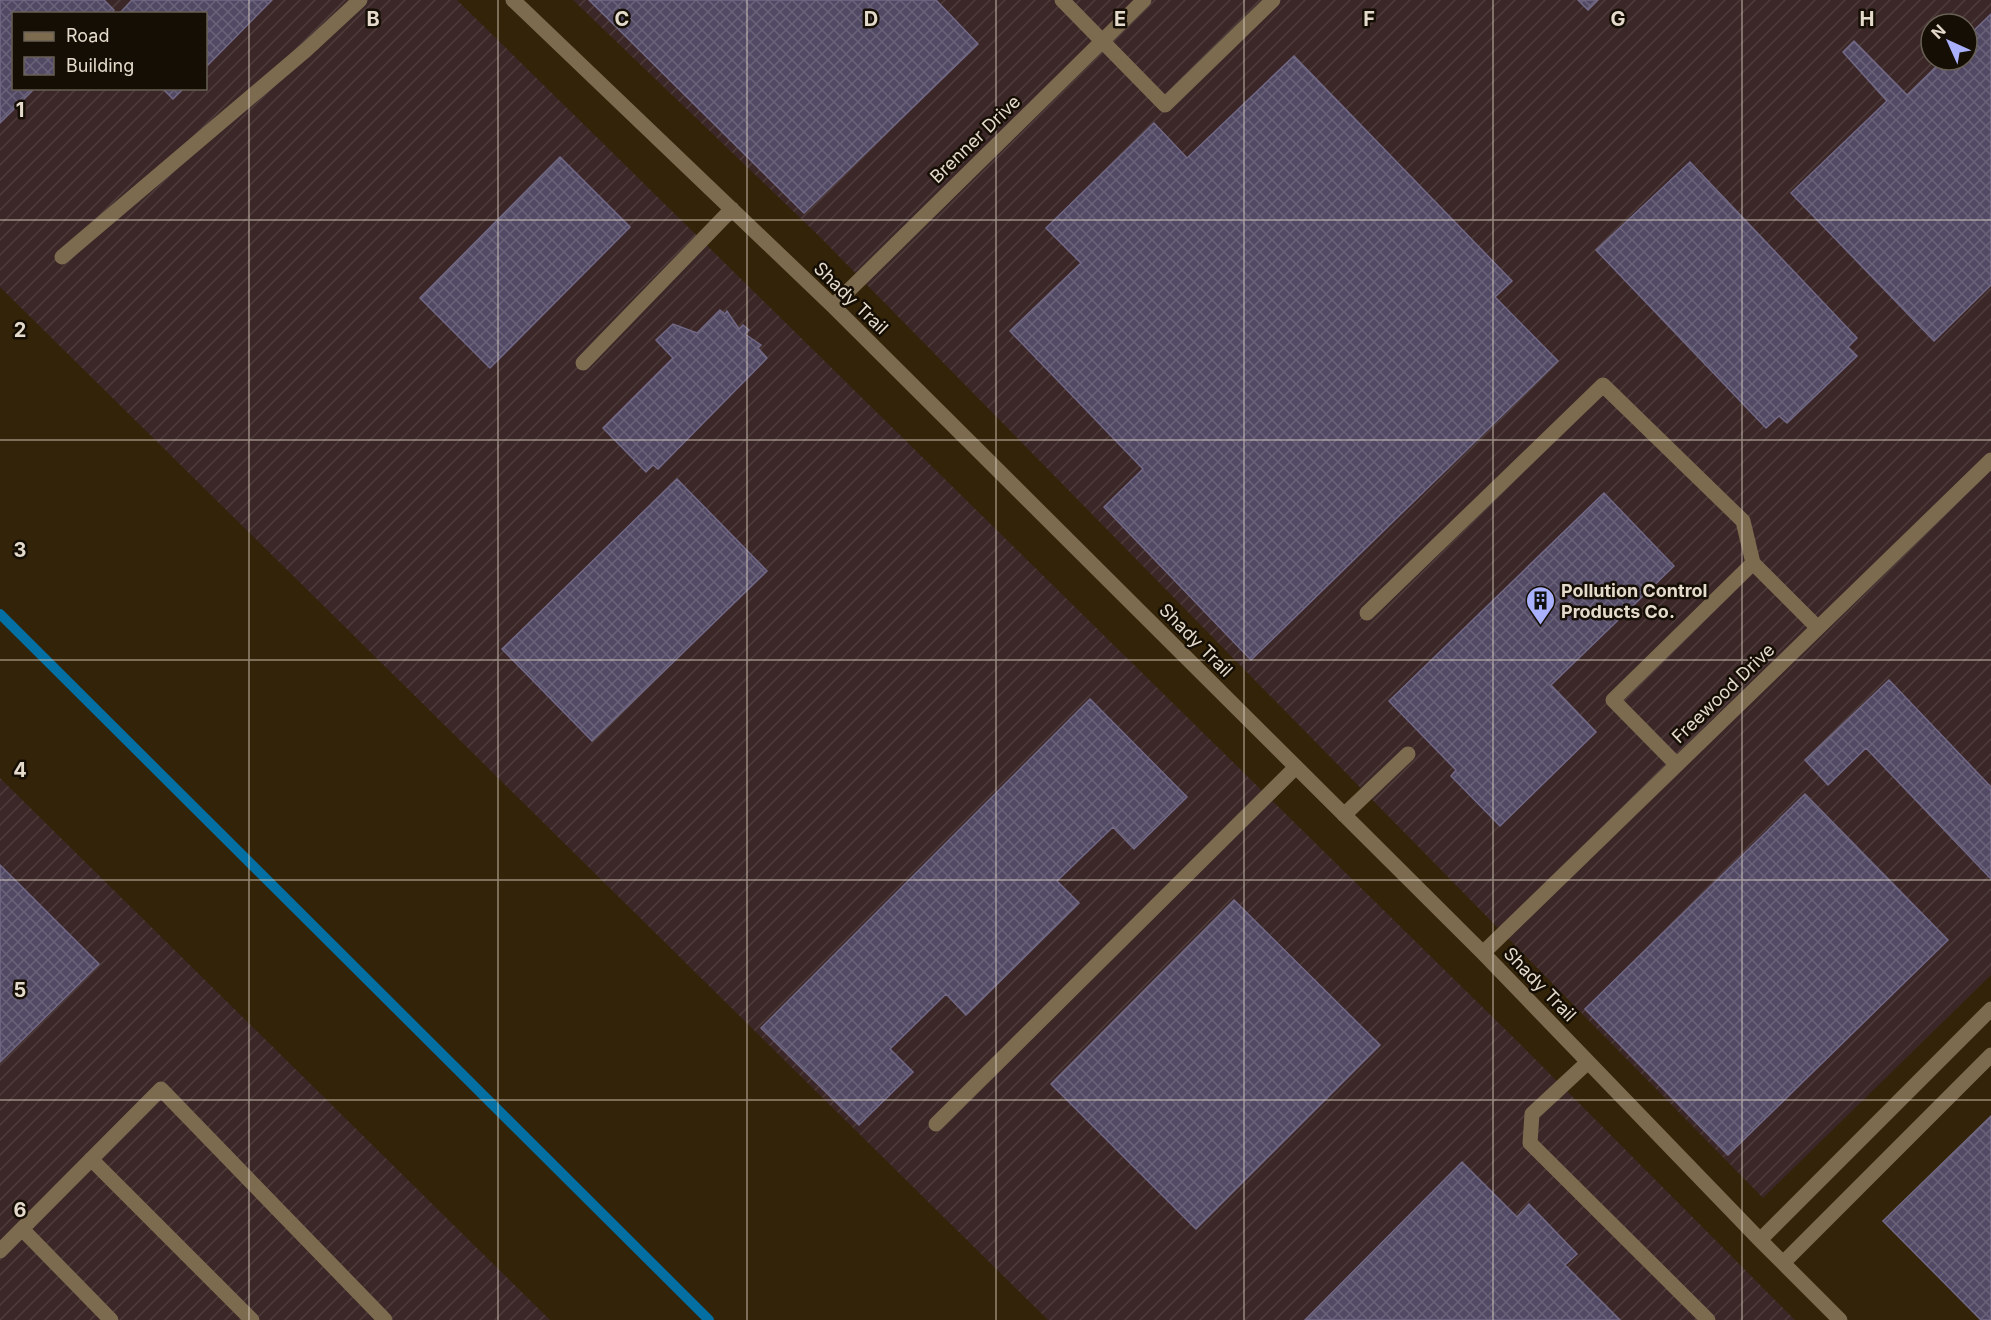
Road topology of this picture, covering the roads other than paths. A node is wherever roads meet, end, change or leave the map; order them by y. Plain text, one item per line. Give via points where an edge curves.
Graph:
1 (360, 0) edge
2 (513, 0) edge
3 (1062, 0) edge
4 (1144, 0) edge
5 (1272, 0) edge
6 (1102, 41) junction
7 (732, 209) junction
8 (62, 257) dead end
9 (833, 306) junction
10 (583, 363) dead end
11 (1991, 460) edge
12 (1753, 563) junction
13 (1367, 613) dead end
14 (1818, 628) junction
15 (1408, 754) dead end
16 (1677, 765) junction
17 (1296, 767) junction
18 (1344, 815) junction
19 (1483, 953) junction
20 (1991, 1009) edge
21 (1991, 1056) edge
22 (1588, 1062) junction
23 (936, 1124) dead end
24 (91, 1159) junction
25 (22, 1229) junction
26 (1760, 1240) junction
27 (0, 1251) edge
28 (1783, 1263) junction
29 (111, 1320) edge
30 (252, 1320) edge
31 (385, 1320) edge
32 (1708, 1320) edge
33 (1840, 1320) edge

1 - 8 street
2 - 7 street, Shady Trail
3 - 6 street
4 - 6 street, Brenner Drive
5 - 6 street via 1165,105
6 - 9 street, Brenner Drive
7 - 9 street, Shady Trail
7 - 10 street
9 - 17 street, Shady Trail
11 - 14 street, Freewood Drive
12 - 13 street via 1743,520 1603,385
12 - 14 street
12 - 16 street via 1613,700
14 - 16 street, Freewood Drive
15 - 18 street
16 - 19 street, Freewood Drive
17 - 18 street, Shady Trail
17 - 23 street
18 - 19 street, Shady Trail
19 - 22 street, Shady Trail
20 - 26 street
21 - 28 street
22 - 26 street, Shady Trail
22 - 32 street via 1532,1114 1530,1143
24 - 25 street
24 - 30 street
24 - 31 street via 161,1089
25 - 27 street
25 - 29 street
26 - 28 street, Shady Trail
28 - 33 street, Shady Trail

